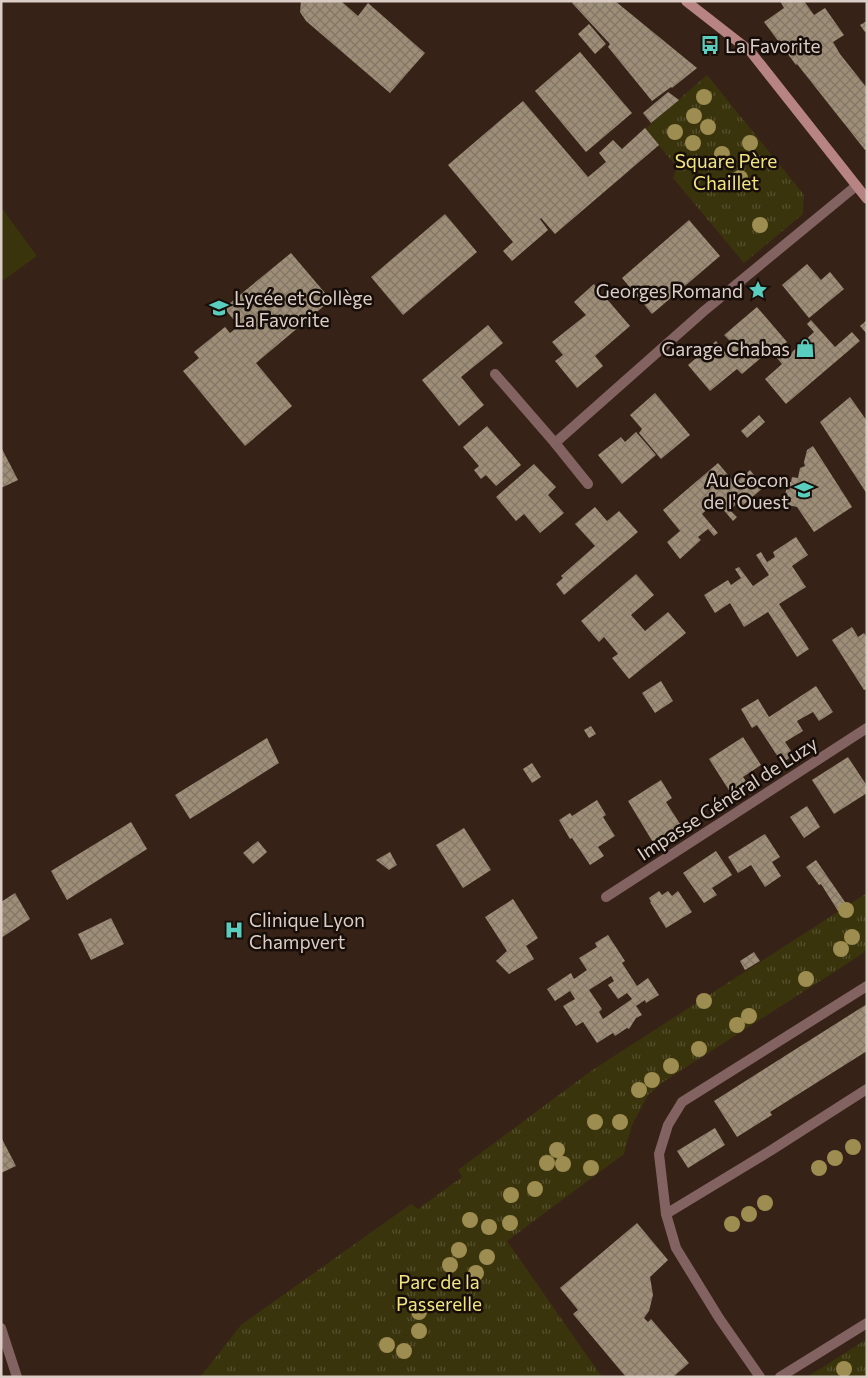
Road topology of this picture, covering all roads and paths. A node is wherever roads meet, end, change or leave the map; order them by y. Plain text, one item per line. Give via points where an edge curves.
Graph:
1 (686, 1) edge
2 (856, 186) junction
3 (867, 199) edge
4 (495, 374) dead end
5 (555, 444) junction
6 (588, 484) dead end
7 (867, 728) edge
8 (606, 897) dead end
9 (867, 986) edge
10 (867, 1089) edge
11 (666, 1214) junction
12 (867, 1323) edge
13 (1, 1328) edge
14 (17, 1377) edge
15 (760, 1377) edge
16 (780, 1377) edge

1 - 2 main road via 750,51
2 - 3 main road
2 - 5 street via 704,311
4 - 5 street
5 - 6 street
7 - 8 street, Impasse Général de Luzy
9 - 11 street via 682,1102 668,1125 659,1154
10 - 11 street
11 - 15 street via 676,1248
12 - 16 street
13 - 14 street

